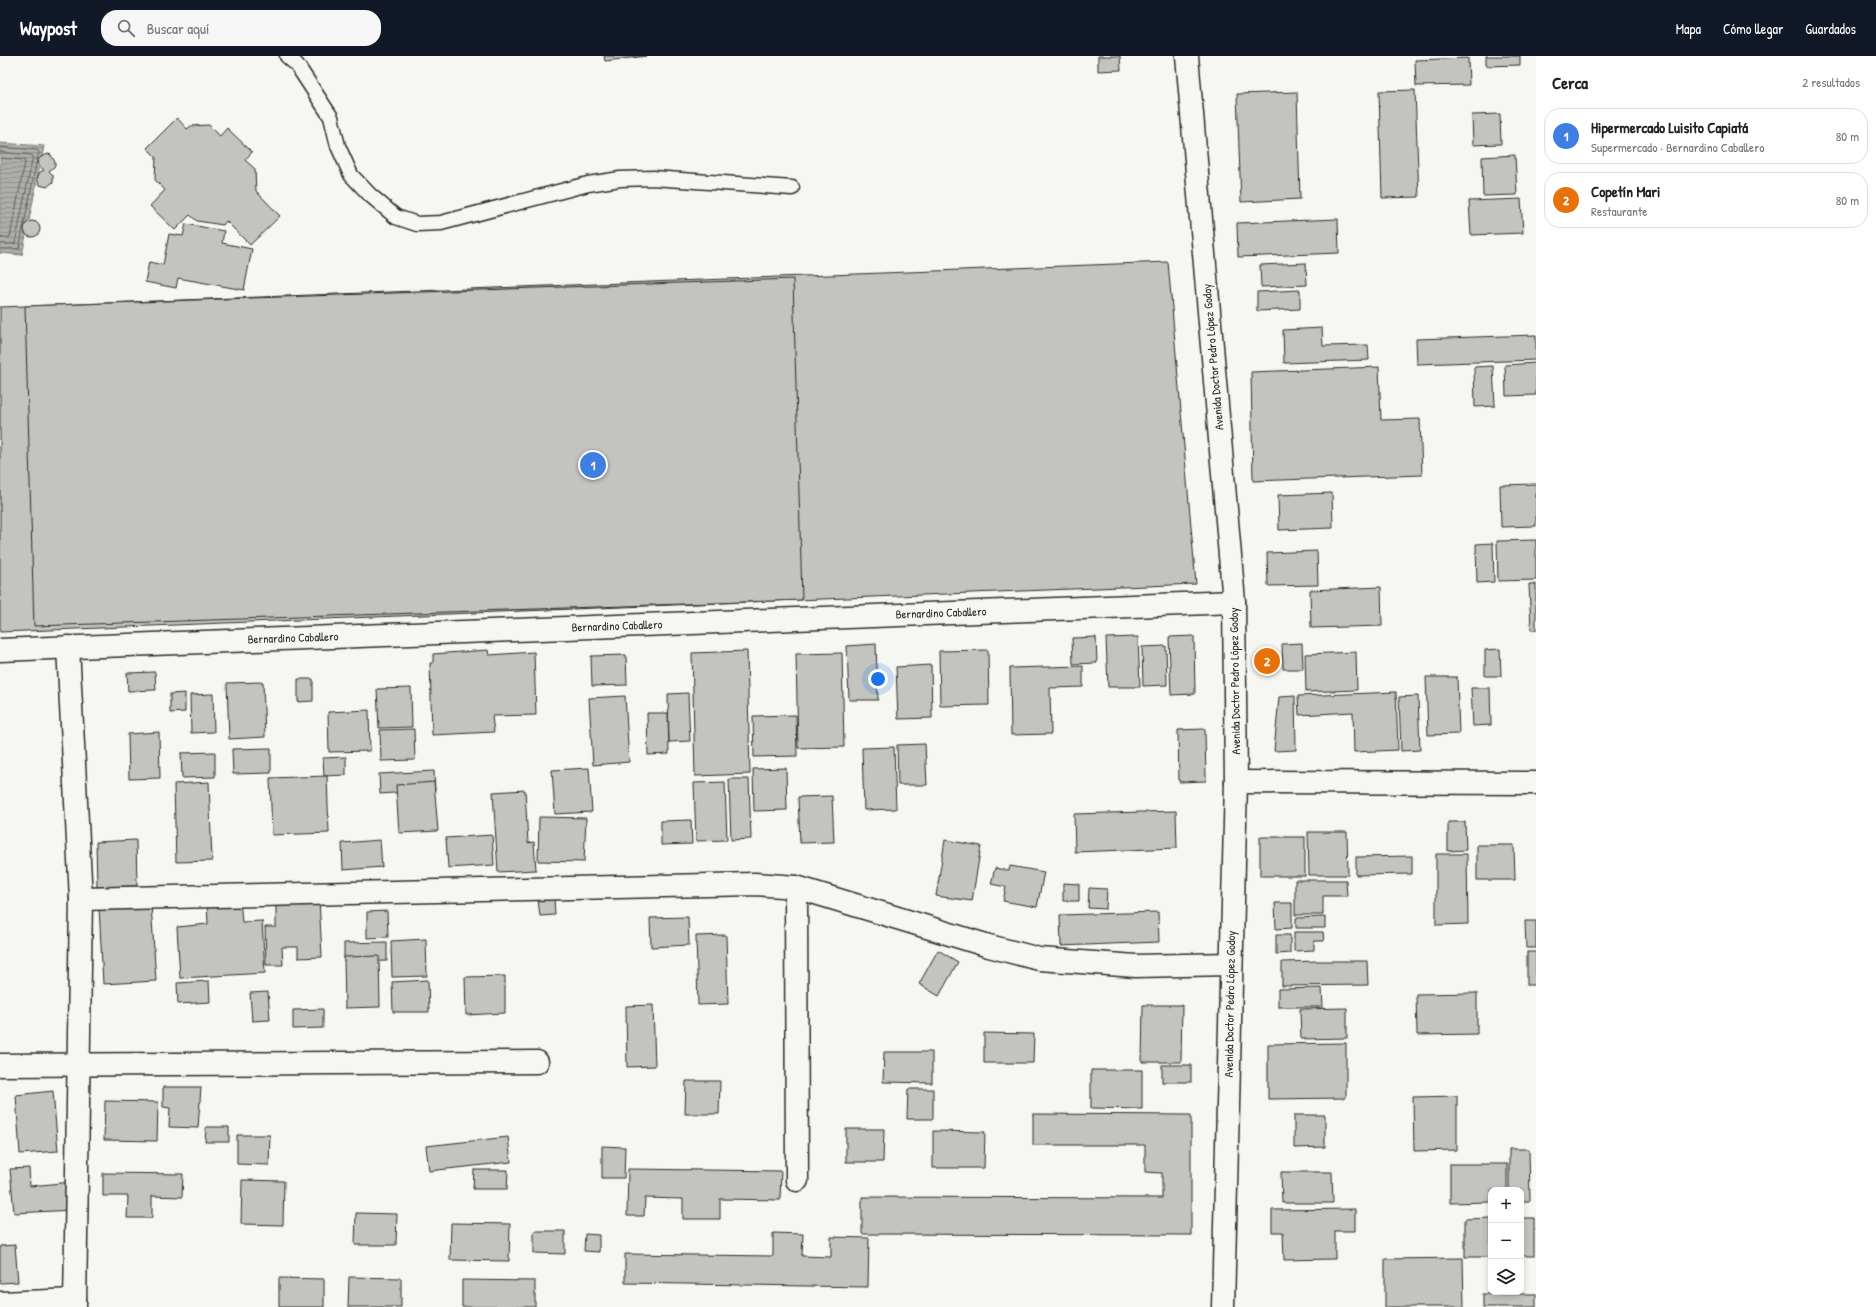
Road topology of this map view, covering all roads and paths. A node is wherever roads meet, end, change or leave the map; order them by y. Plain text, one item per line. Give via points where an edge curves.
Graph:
1 (287, 56) edge
2 (1187, 56) edge
3 (792, 188) dead end
4 (1234, 602) junction
5 (68, 647) junction
6 (0, 650) edge
7 (1236, 782) junction
8 (1536, 783) edge
9 (796, 887) junction
10 (81, 899) junction
11 (1231, 964) junction
12 (537, 1062) dead end
13 (78, 1064) junction
14 (0, 1065) edge
15 (797, 1180) dead end
16 (0, 1303) edge
17 (75, 1304) edge
18 (1222, 1307) edge

1 - 3 lane via 297,65 331,117 338,146 351,175 396,217 417,224 441,223 588,184 620,179 653,178
2 - 4 street, Avenida Doctor Pedro López Godoy
4 - 5 street, Bernardino Caballero
4 - 7 street, Avenida Doctor Pedro López Godoy
5 - 6 street, Bernardino Caballero
5 - 10 street
7 - 8 street
7 - 11 street, Avenida Doctor Pedro López Godoy
9 - 10 street via 755,884
9 - 11 street via 1039,959 1136,966
9 - 15 street
10 - 13 street
11 - 18 street, Avenida Doctor Pedro López Godoy
12 - 13 street
13 - 14 street
13 - 17 street
16 - 17 street

